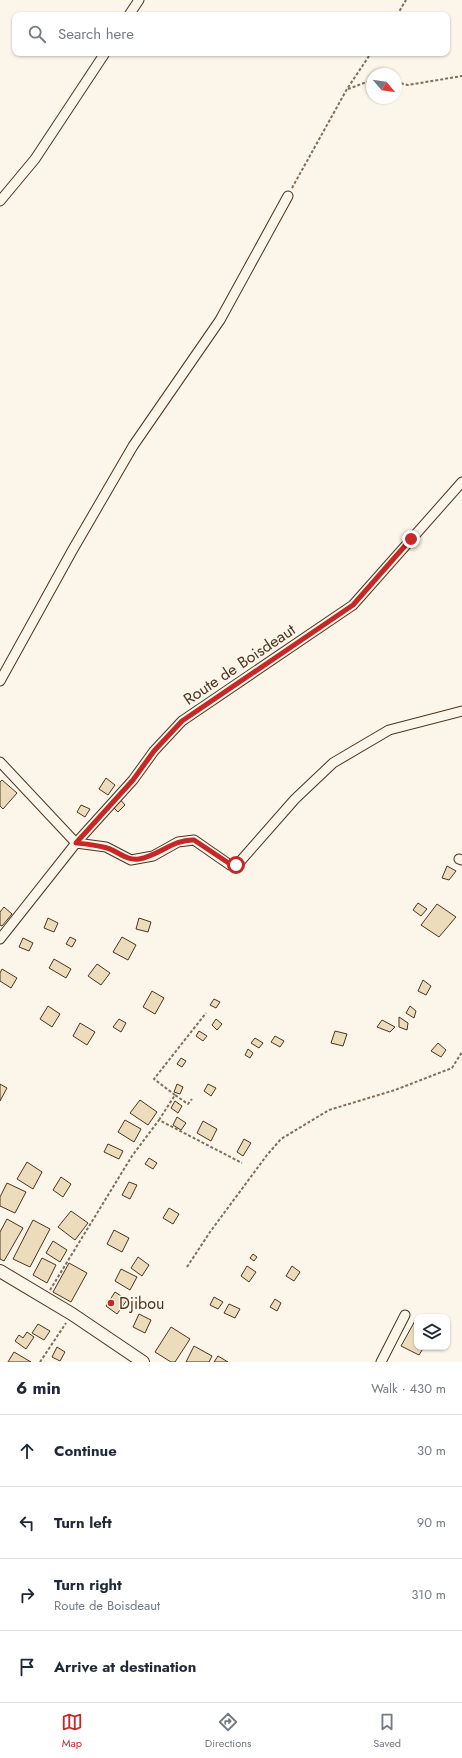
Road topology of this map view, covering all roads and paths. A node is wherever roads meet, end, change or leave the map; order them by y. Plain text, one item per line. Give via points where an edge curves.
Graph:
1 (139, 0) edge
2 (406, 0) edge
3 (131, 12) edge
4 (398, 12) edge
5 (102, 56) edge
6 (369, 56) edge
7 (462, 76) edge
8 (366, 82) edge
9 (402, 84) edge
10 (347, 90) junction
11 (288, 196) joint
12 (0, 201) edge
13 (462, 482) edge
14 (0, 681) edge
15 (462, 711) edge
16 (0, 762) edge
17 (76, 843) junction
18 (0, 939) edge
19 (206, 1013) dead end
20 (462, 1052) edge
21 (175, 1095) junction
22 (192, 1098) dead end
23 (159, 1120) junction
24 (242, 1163) dead end
25 (187, 1267) dead end
26 (0, 1271) edge
27 (45, 1298) junction
28 (72, 1314) junction
29 (405, 1315) dead end
30 (40, 1362) edge
31 (143, 1362) edge
32 (381, 1362) edge

1 - 3 street
2 - 4 path
5 - 12 street via 34,159
6 - 10 path
7 - 9 path via 408,85
8 - 10 path
10 - 11 path
11 - 14 street via 220,320 133,446
13 - 17 street, Route de Boisdeaut via 353,605 182,721
15 - 17 street via 389,730 333,763 295,799 236,865 230,864 194,840 178,842 153,856 131,860 106,847
16 - 17 street
17 - 18 street, Route de Boisdeaut
19 - 21 path via 154,1079
20 - 25 path via 452,1068 395,1090 330,1110 281,1139 210,1232
21 - 22 path via 188,1104
21 - 23 path
23 - 24 path
23 - 27 path via 132,1156
26 - 27 street
27 - 28 street
28 - 30 path
28 - 31 street
29 - 32 street

